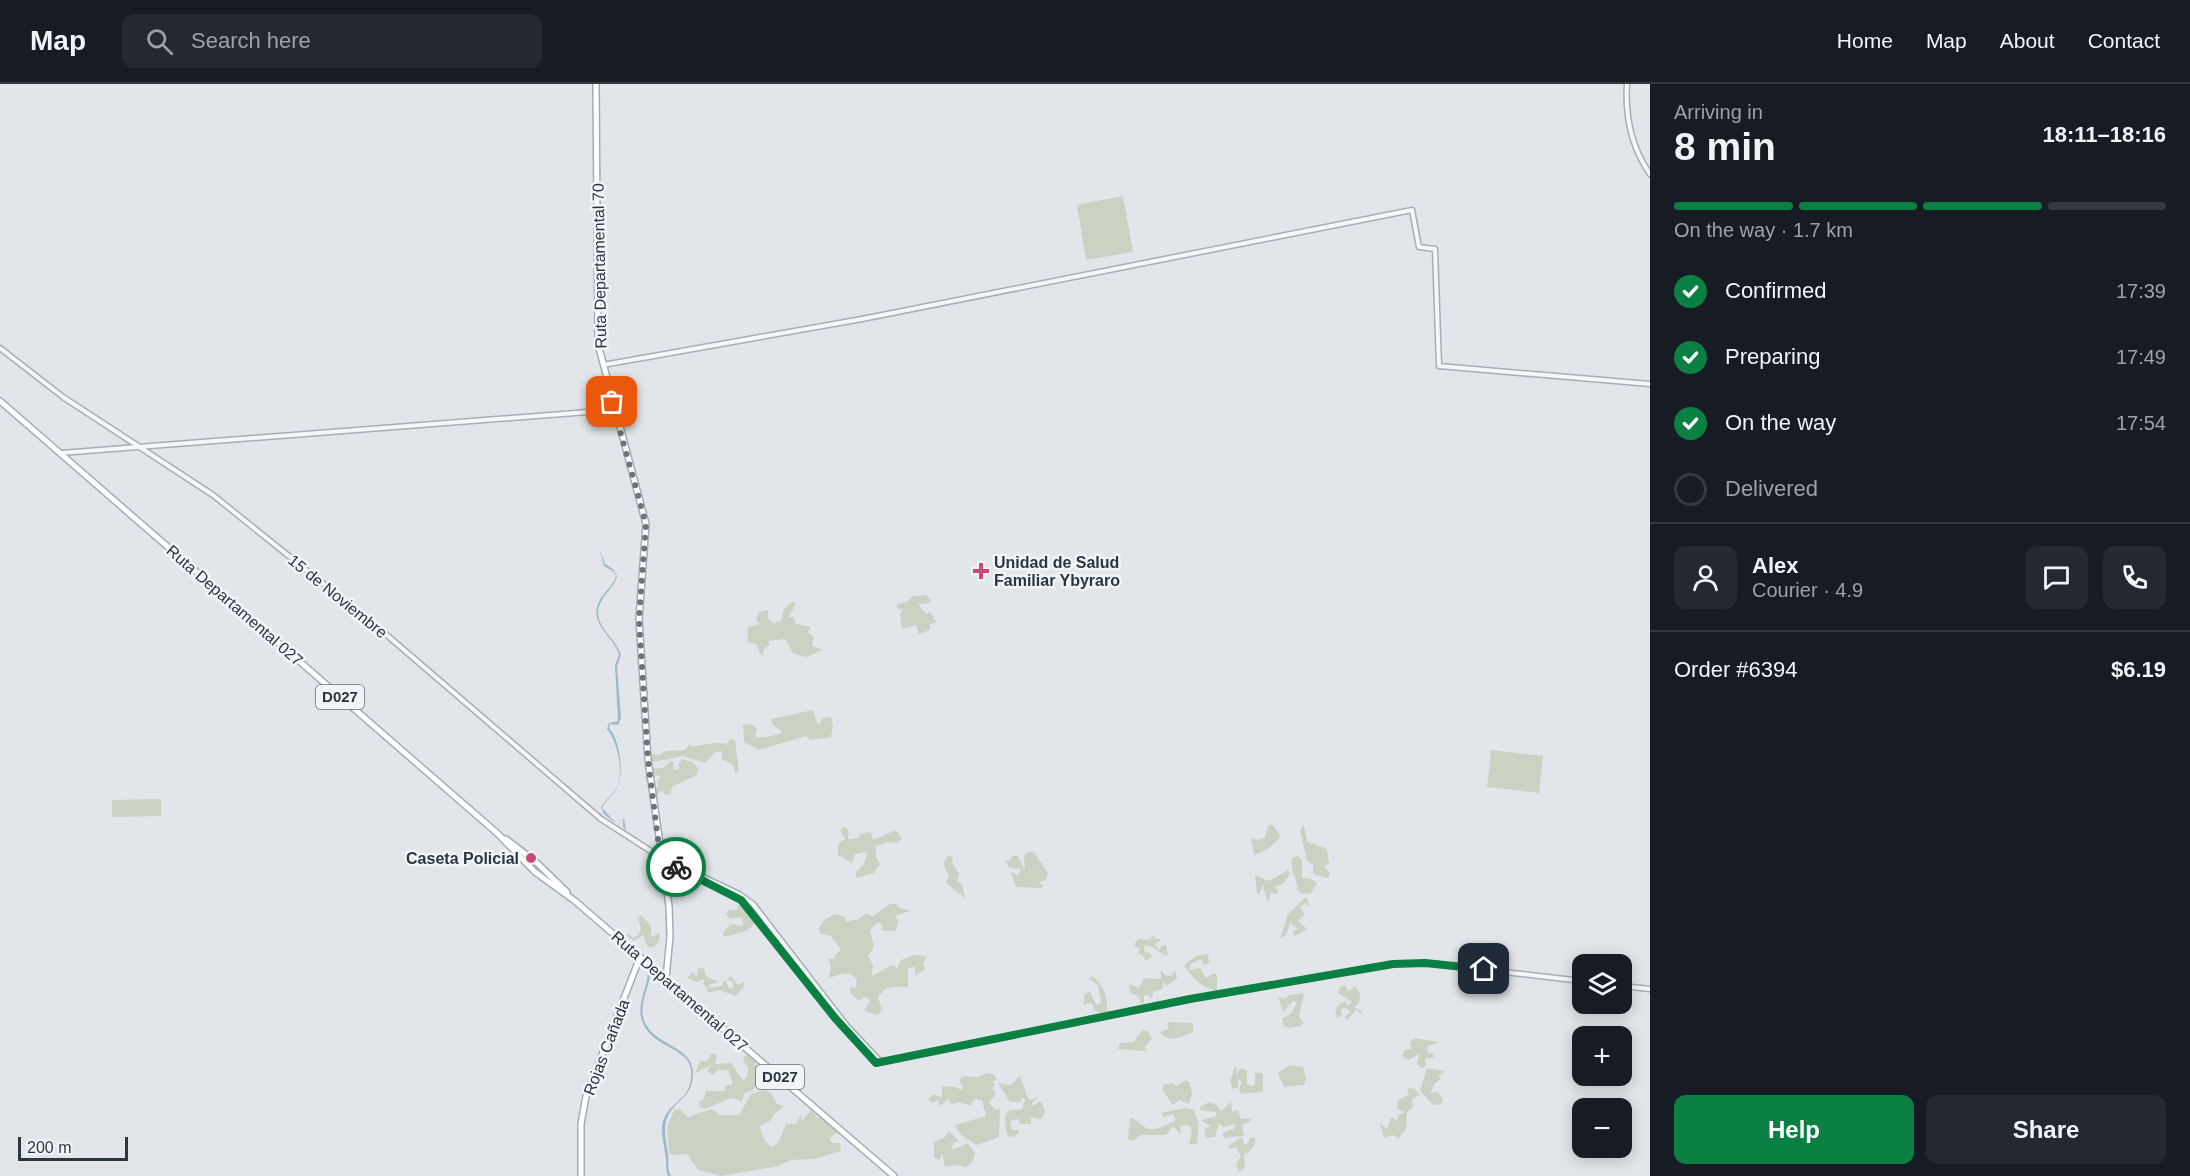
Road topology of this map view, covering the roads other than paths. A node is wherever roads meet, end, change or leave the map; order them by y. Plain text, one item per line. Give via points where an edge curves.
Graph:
1 (596, 84) edge
2 (1627, 84) edge
3 (1650, 174) edge
4 (0, 348) edge
5 (603, 365) junction
6 (1650, 384) edge
7 (0, 401) edge
8 (614, 410) junction
9 (139, 445) junction
10 (61, 453) junction
11 (662, 857) junction
12 (640, 957) junction
13 (666, 979) junction
14 (1572, 980) edge
15 (1632, 987) edge
16 (1650, 989) edge
17 (581, 1176) edge
18 (894, 1176) edge

1 - 5 main road, Ruta Departamental 70 via 597,310
2 - 3 street via 1634,149
4 - 9 street, 15 de Noviembre via 63,397
5 - 6 street via 850,321 1412,210 1419,247 1436,249 1439,366
5 - 8 main road, Ruta Departamental 70
7 - 10 main road, Ruta Departamental 027 / D027
8 - 9 street
8 - 11 main road, Ruta Departamental 70 via 646,524 639,619 648,760
9 - 10 street
9 - 11 street, 15 de Noviembre via 213,495 382,631 585,806
10 - 12 main road, Ruta Departamental 027 / D027 via 497,833 535,872
11 - 13 main road, Ruta Departamental 70 via 670,922
11 - 14 street, 15 de Noviembre via 741,900 835,1018 878,1062 1190,999 1408,962
12 - 13 main road, Ruta Departamental 027 / D027
12 - 17 main road, Rojas Cañada via 586,1096 581,1124
13 - 18 main road, Ruta Departamental 027 / D027
15 - 16 street

